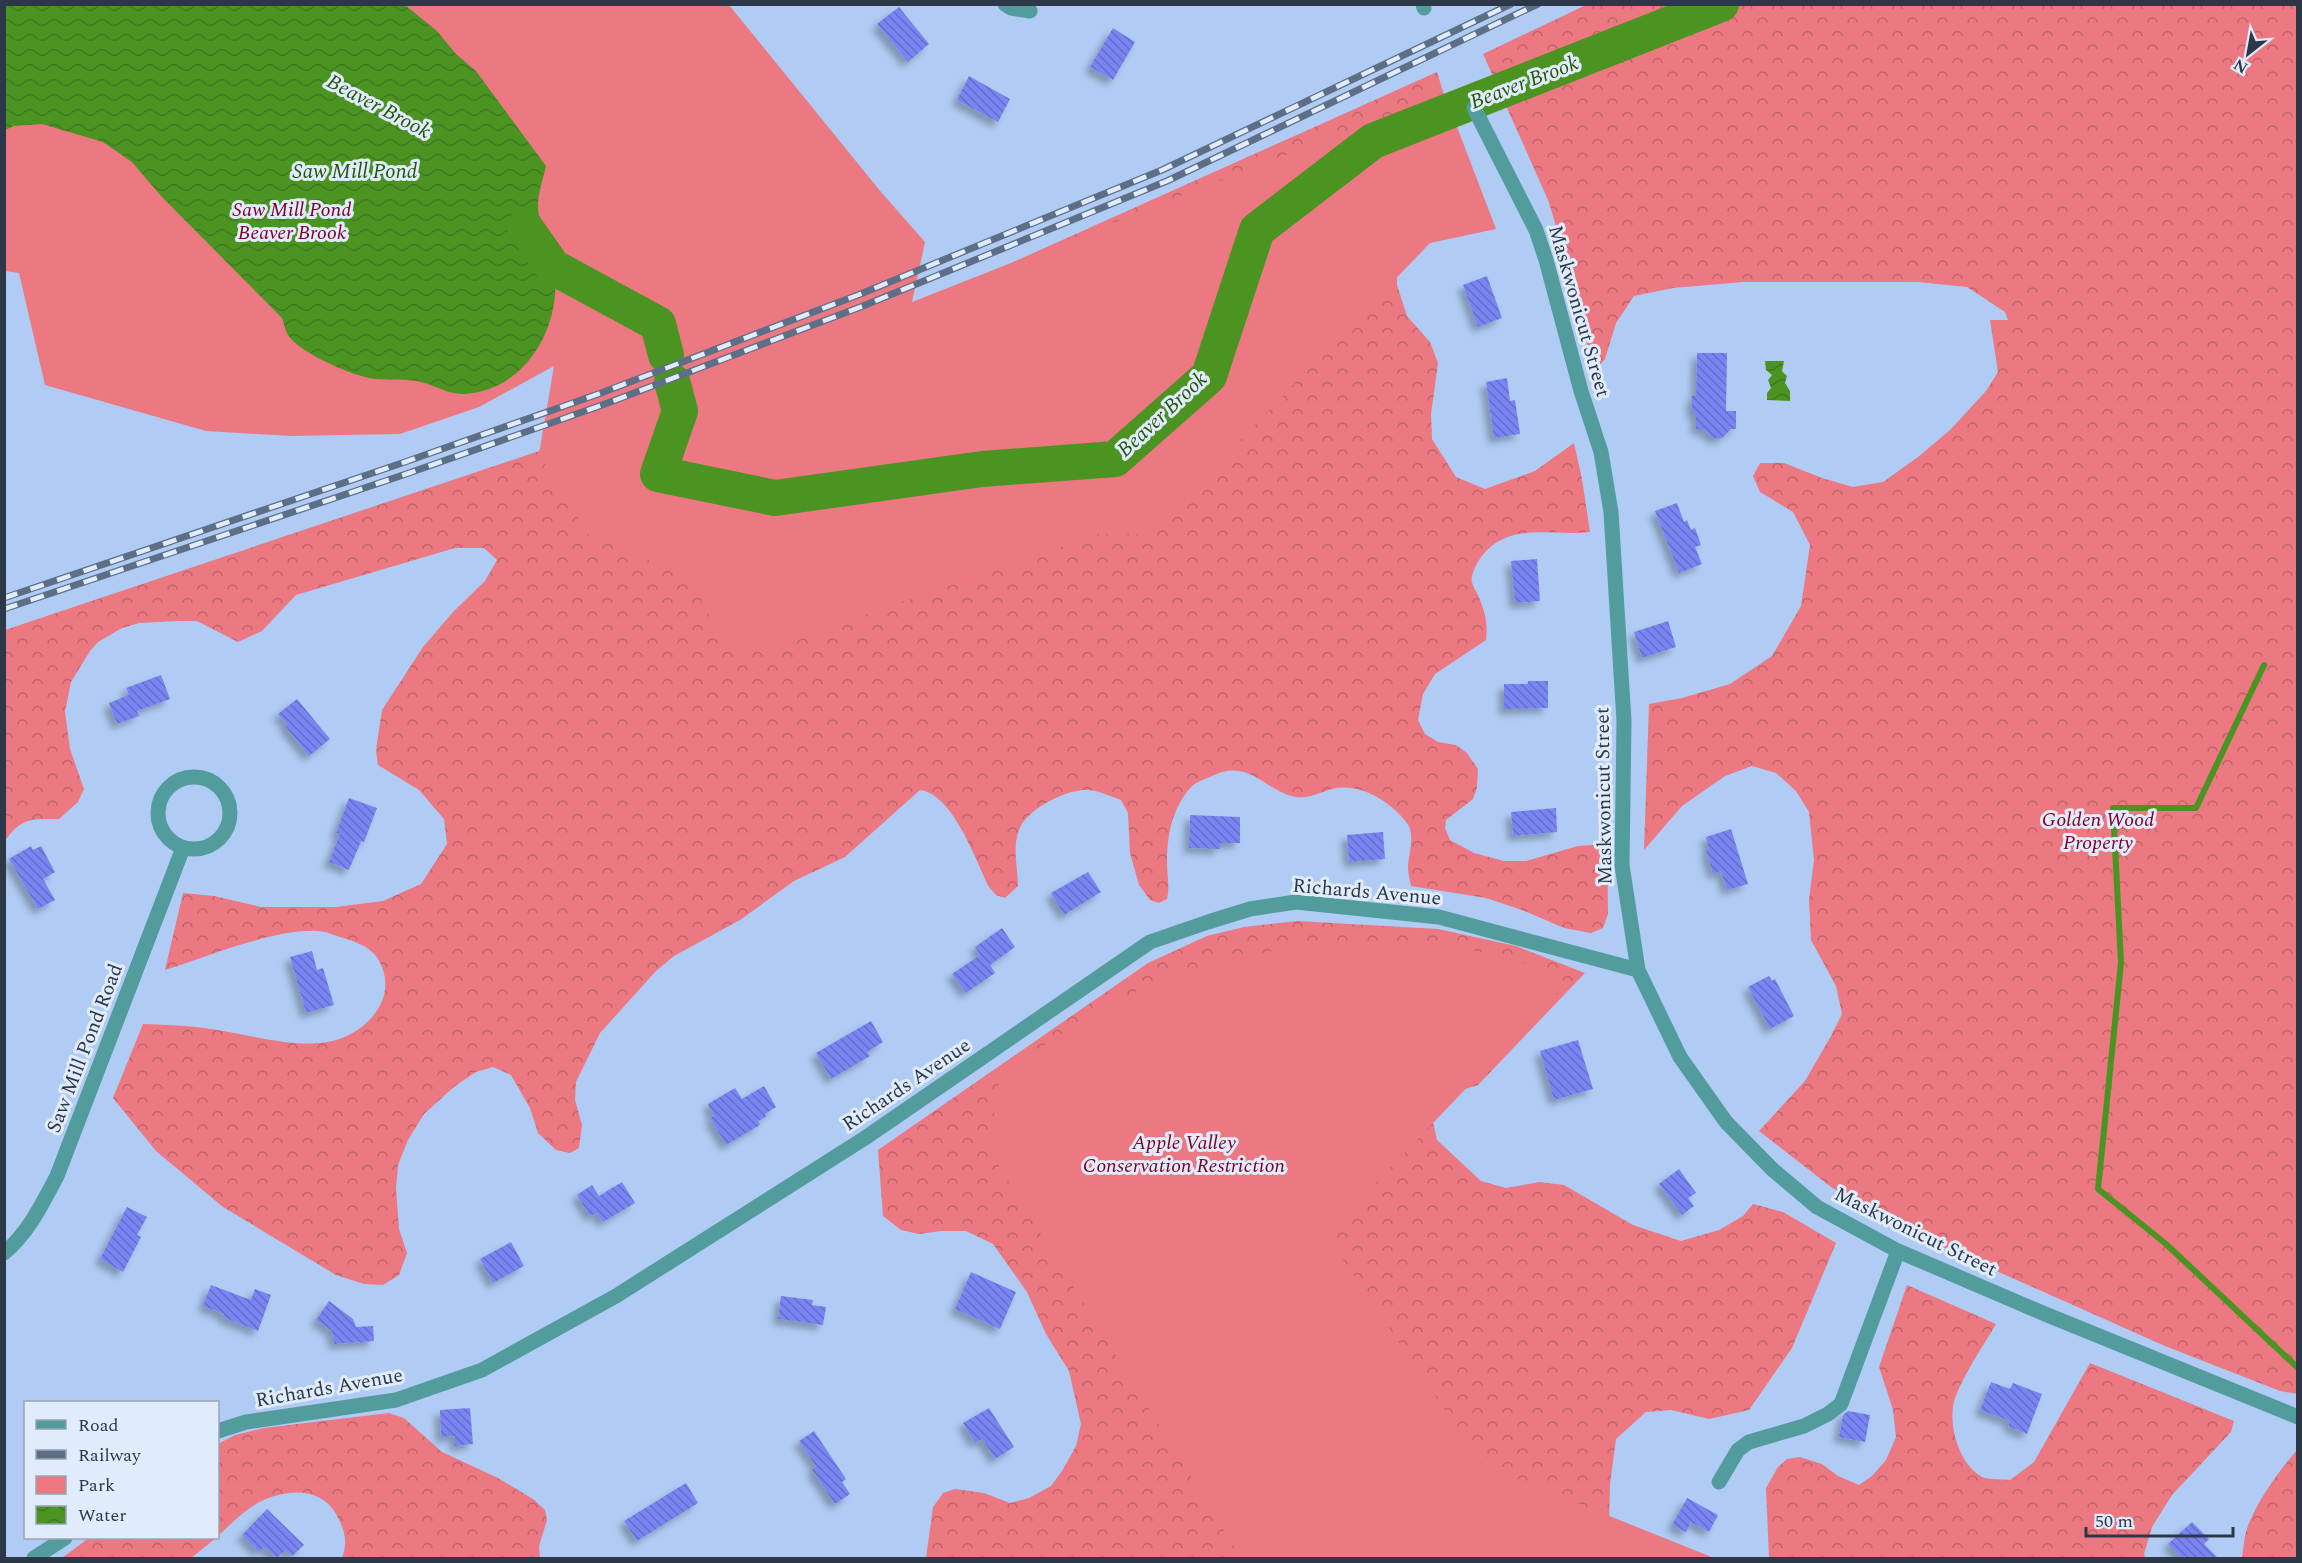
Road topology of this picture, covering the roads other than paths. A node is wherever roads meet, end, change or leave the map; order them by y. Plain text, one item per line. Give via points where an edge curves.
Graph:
1 (1005, 4) edge
2 (1030, 11) dead end
3 (1474, 108) dead end
4 (183, 848) junction
5 (1638, 970) junction
6 (1898, 1251) junction
7 (4, 1253) edge
8 (2298, 1417) edge
9 (219, 1431) edge
10 (1719, 1482) dead end
11 (63, 1539) edge
12 (34, 1558) edge

1 - 2 street
3 - 5 street, Maskwonicut Street via 1536,230 1601,452 1611,512 1624,721 1622,865
4 - 4 street via 206,848 217,842 228,827 227,798 210,780 183,778 163,794 158,806 158,819 167,838
4 - 7 street, Saw Mill Pond Road via 57,1176 38,1213
5 - 6 street, Maskwonicut Street via 1680,1056 1726,1122 1817,1208
5 - 9 street, Richards Avenue via 1439,917 1296,902 1250,909 1208,922 1150,942 865,1138 616,1296 482,1370 396,1400 246,1422
6 - 8 street, Maskwonicut Street
6 - 10 street via 1841,1404 1804,1426 1749,1442 1738,1450
11 - 12 street

